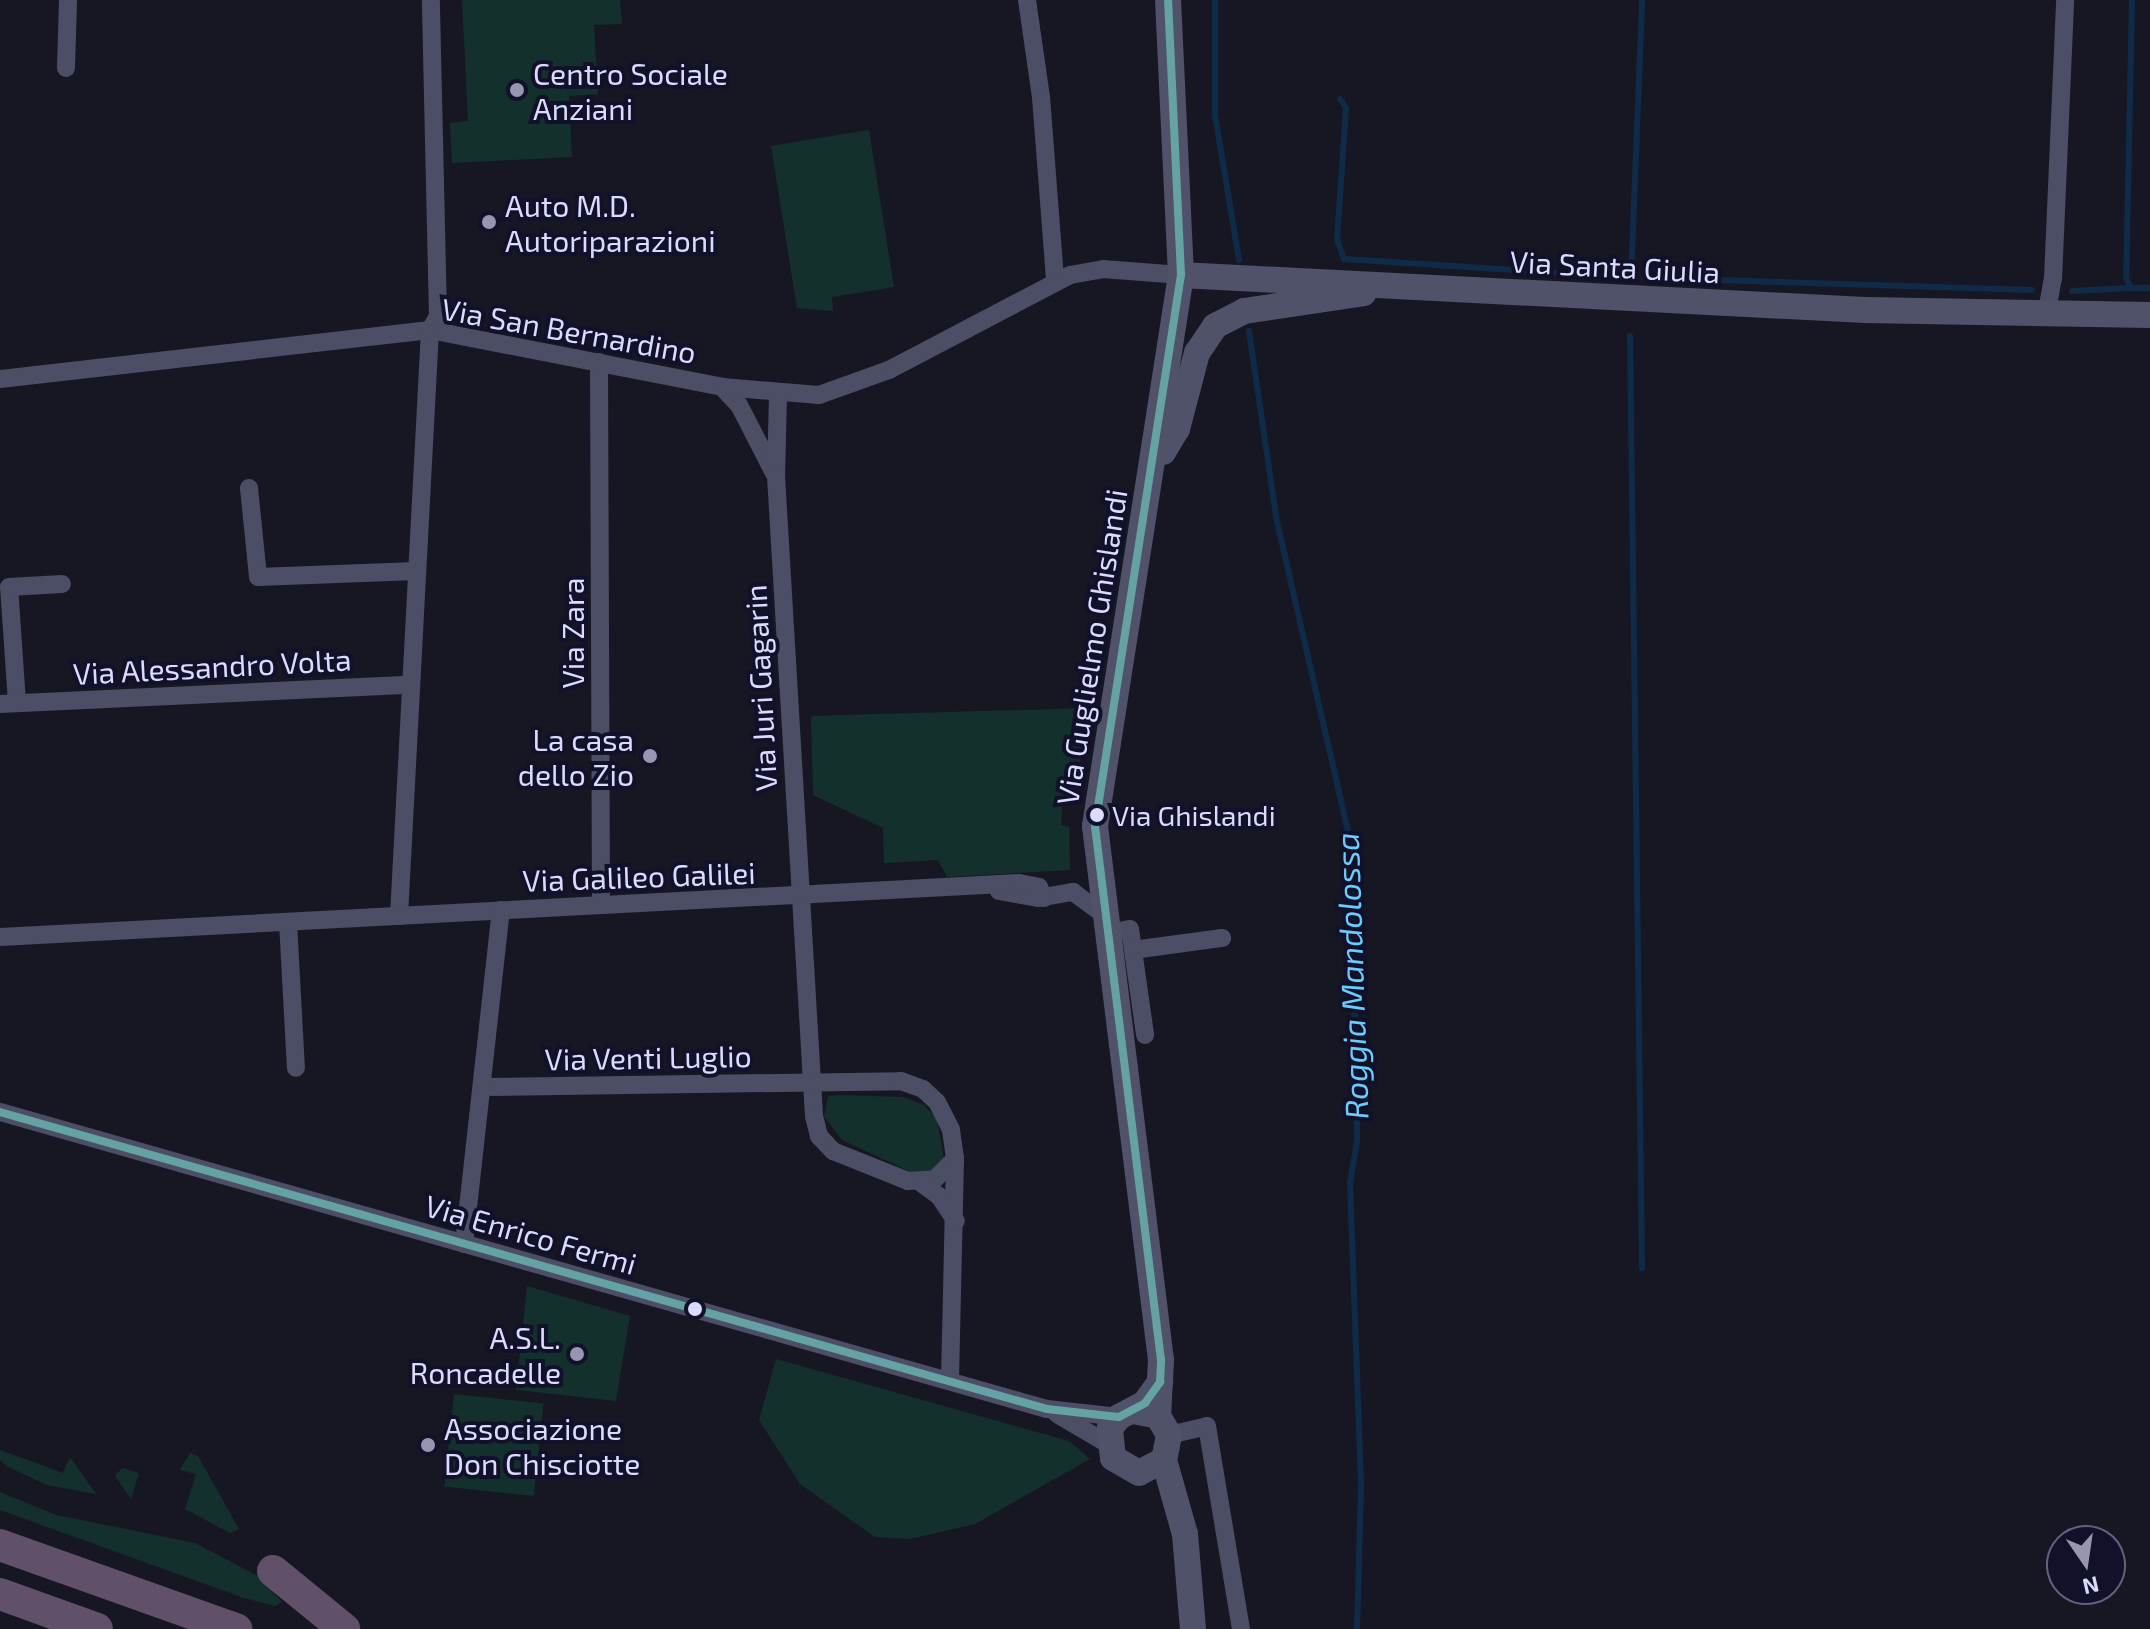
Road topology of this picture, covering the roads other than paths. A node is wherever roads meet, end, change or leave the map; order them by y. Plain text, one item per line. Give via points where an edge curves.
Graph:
1 (68, 0) edge
2 (431, 0) edge
3 (1027, 0) edge
4 (1168, 0) edge
5 (2065, 0) edge
6 (66, 68) dead end
7 (1181, 275) junction
8 (1055, 281) junction
9 (1383, 286) junction
10 (2150, 315) edge
11 (2046, 317) junction
12 (430, 330) junction
13 (599, 362) junction
14 (0, 379) edge
15 (722, 387) junction
16 (778, 395) junction
17 (1152, 468) junction
18 (776, 476) junction
19 (249, 488) dead end
20 (416, 571) junction
21 (62, 584) dead end
22 (409, 685) junction
23 (9, 704) edge
24 (799, 898) junction
25 (601, 904) junction
26 (501, 910) junction
27 (399, 916) junction
28 (288, 922) junction
29 (1106, 924) junction
30 (0, 937) edge
31 (1222, 938) dead end
32 (1133, 950) junction
33 (1145, 1035) dead end
34 (296, 1068) dead end
35 (812, 1083) junction
36 (485, 1087) junction
37 (0, 1112) edge
38 (955, 1159) junction
39 (921, 1183) junction
40 (956, 1221) junction
41 (464, 1244) junction
42 (950, 1381) junction
43 (1047, 1409) junction
44 (1149, 1428) junction
45 (1108, 1444) junction
46 (1139, 1473) junction
47 (0, 1545) edge
48 (1187, 1565) junction
49 (273, 1571) dead end
50 (0, 1594) edge
51 (97, 1629) edge
52 (236, 1629) edge
53 (344, 1629) edge
54 (1193, 1629) edge
55 (1241, 1629) edge

1 - 6 street
2 - 12 street via 438,316
3 - 8 street via 1041,97
4 - 7 street, Via Guglielmo Ghislandi
5 - 11 street via 2053,279
7 - 8 street, Via San Bernardino via 1103,269
7 - 9 street, Via Santa Giulia
7 - 17 street, Via Guglielmo Ghislandi
8 - 16 street, Via San Bernardino via 859,383 819,395
9 - 11 street, Via Santa Giulia
9 - 17 street, Via Guglielmo Ghislandi via 1331,301 1244,311 1215,326 1197,353 1177,429
10 - 11 street, Via Santa Giulia
12 - 13 street, Via San Bernardino
12 - 14 street, Via San Bernardino
12 - 20 street
13 - 15 street, Via San Bernardino
13 - 25 street, Via Zara
15 - 16 street, Via San Bernardino
15 - 18 street, Via Juri Gagarin via 739,405
16 - 18 street, Via Juri Gagarin
17 - 29 street, Via Guglielmo Ghislandi via 1099,783 1095,826
18 - 24 street, Via Juri Gagarin
19 - 20 street via 258,577
20 - 22 street
21 - 23 street, Via Alessandro Volta via 9,587
22 - 23 street, Via Alessandro Volta
22 - 27 street
24 - 25 street, Via Galileo Galilei
24 - 29 street, Via Galileo Galilei via 1031,884 1042,889 1044,898 1073,892
24 - 35 street, Via Juri Gagarin
25 - 26 street, Via Galileo Galilei
26 - 27 street, Via Galileo Galilei
26 - 36 street
27 - 28 street, Via Galileo Galilei
28 - 30 street, Via Galileo Galilei
28 - 34 street
29 - 32 street via 1130,929
29 - 44 street, Via Guglielmo Ghislandi via 1160,1382
31 - 32 street
32 - 33 street
35 - 36 street, Via Venti Luglio
35 - 38 street, Via Venti Luglio via 901,1081 923,1089 937,1102 951,1130
35 - 39 street, Via Juri Gagarin via 819,1136 833,1151
36 - 41 street
37 - 41 street, Via Enrico Fermi
38 - 39 street via 935,1179
38 - 40 street, Via Venti Luglio
39 - 40 street via 939,1196
40 - 42 street, Via Venti Luglio
41 - 42 street, Via Enrico Fermi
42 - 43 street, Via Enrico Fermi
43 - 44 street, Via Enrico Fermi
43 - 45 street, Via Enrico Fermi
44 - 45 street, Via Guglielmo Ghislandi
44 - 46 street, Via Guglielmo Ghislandi
44 - 48 street via 1179,1504
44 - 55 street, Via Guglielmo Ghislandi via 1207,1426
45 - 46 street via 1113,1458
46 - 48 street via 1165,1507
47 - 52 highway
48 - 54 street
49 - 53 highway
50 - 51 highway

